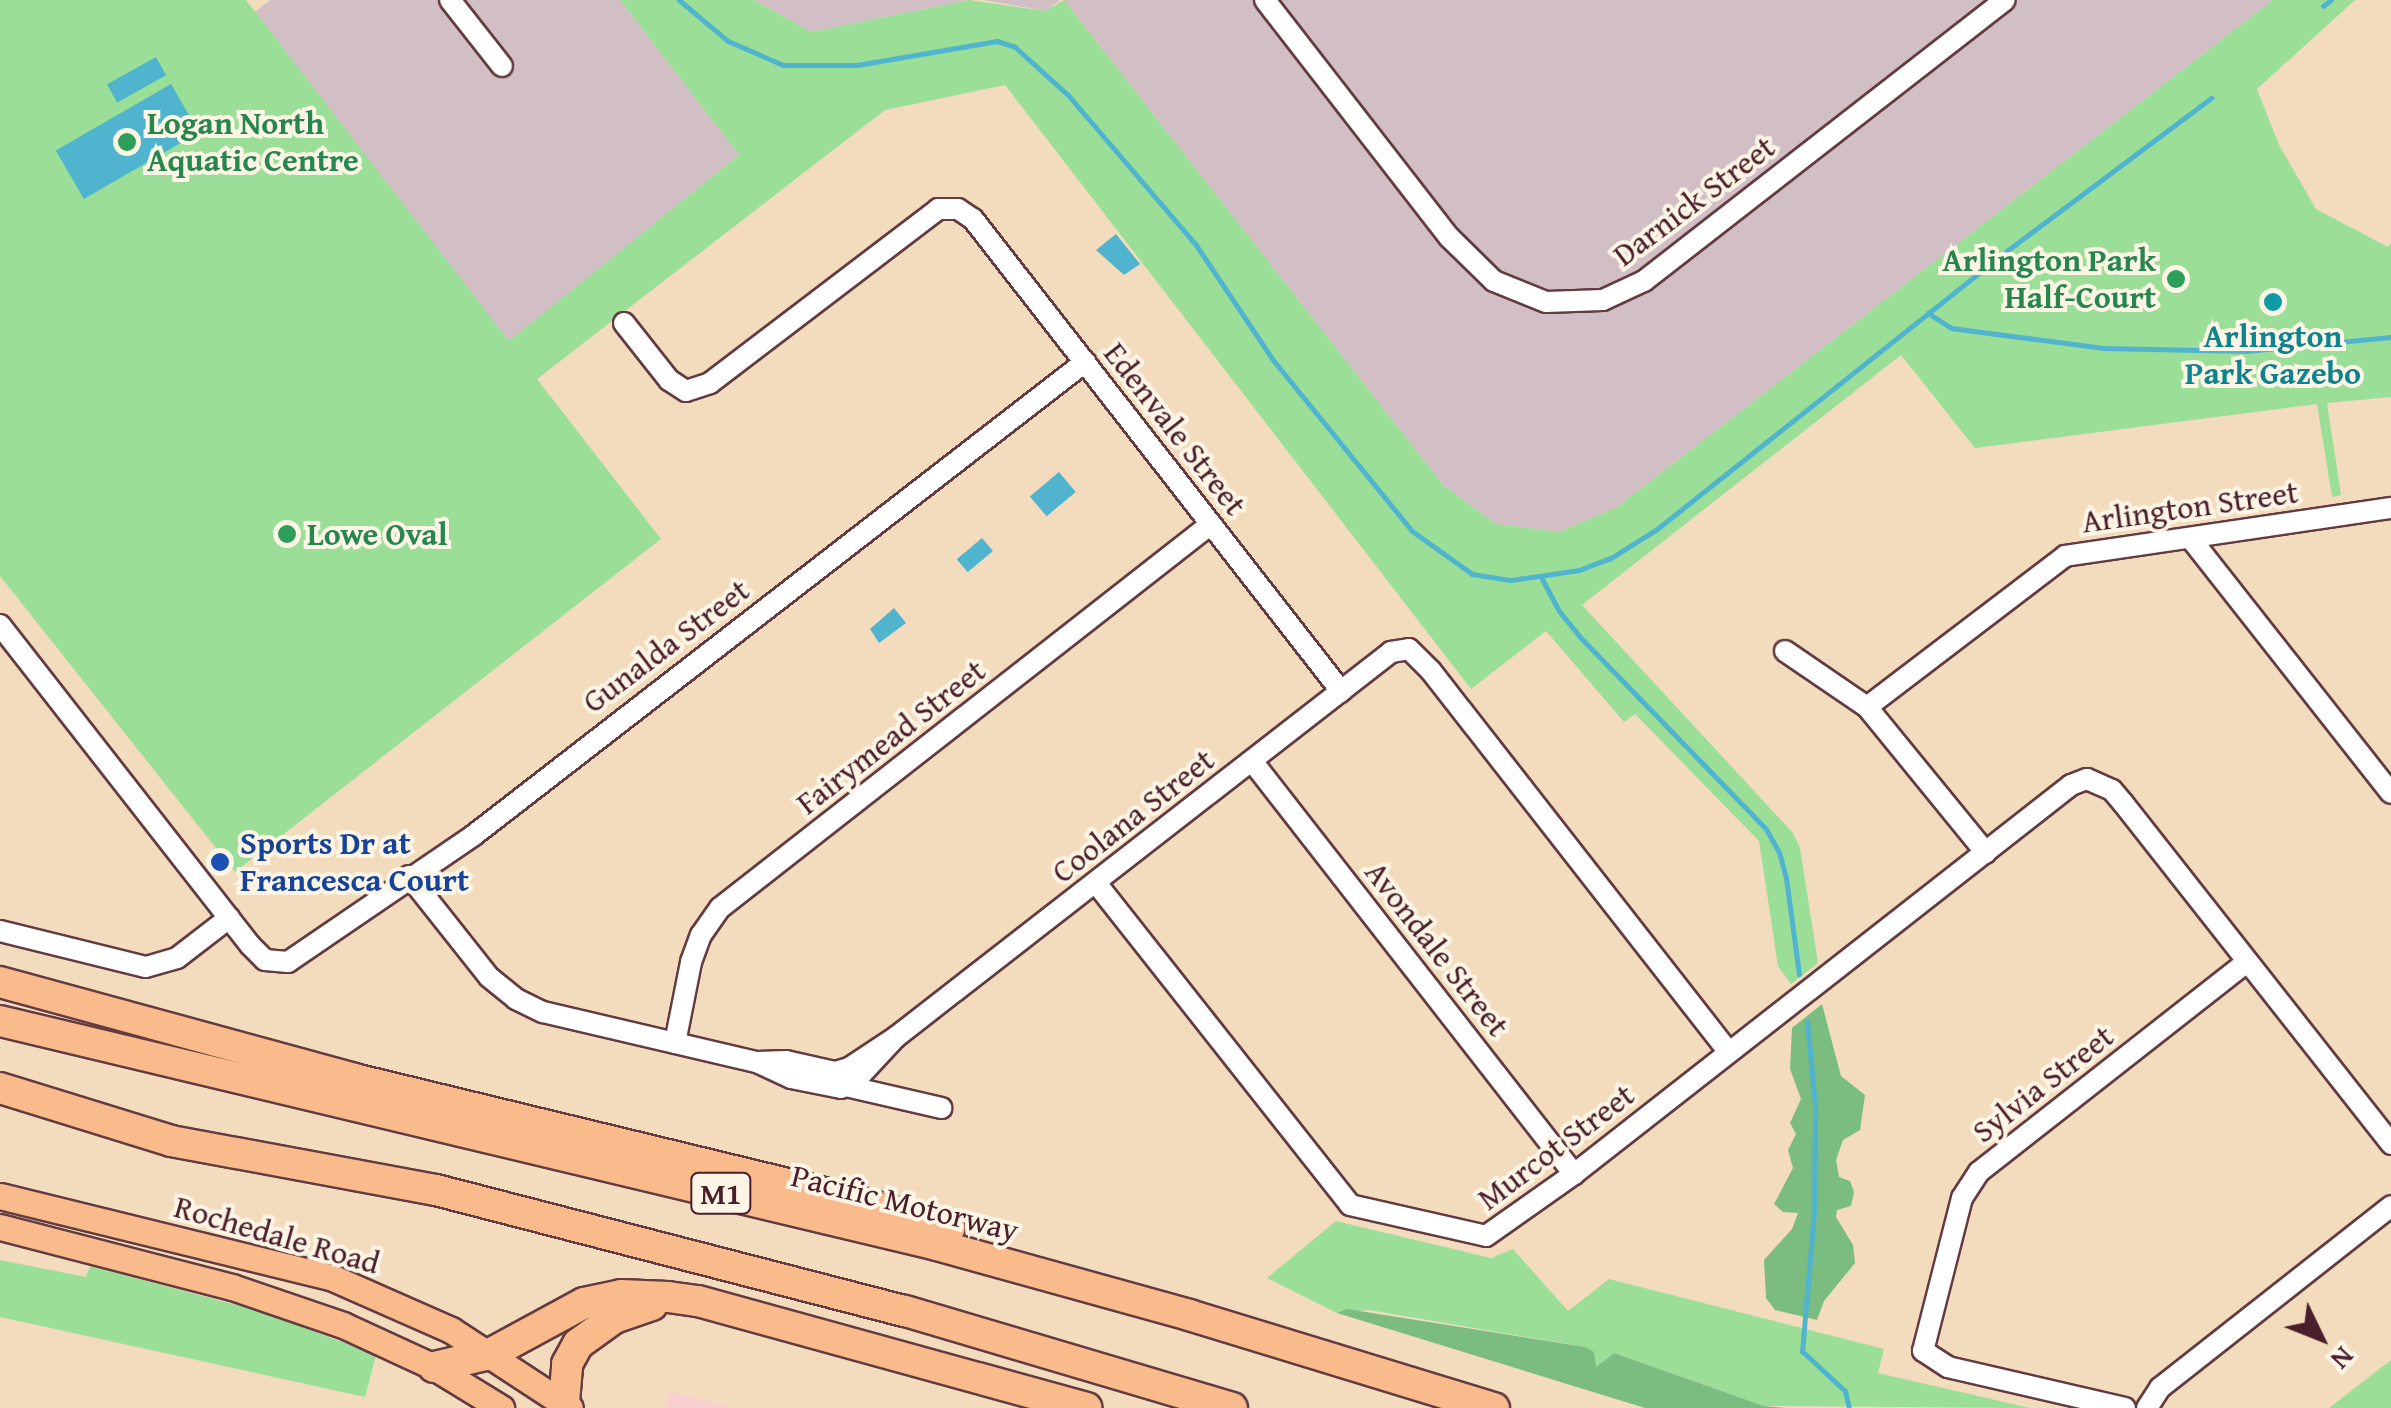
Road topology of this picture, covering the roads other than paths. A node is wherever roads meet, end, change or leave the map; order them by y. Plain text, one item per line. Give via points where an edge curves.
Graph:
1 (450, 0) edge
2 (1264, 0) edge
3 (2004, 0) edge
4 (502, 66) dead end
5 (624, 323) dead end
6 (1085, 362) junction
7 (2391, 508) edge
8 (1211, 524) junction
9 (2192, 539) junction
10 (0, 625) edge
11 (1784, 651) dead end
12 (1340, 691) junction
13 (1868, 706) junction
14 (1252, 762) junction
15 (2391, 793) edge
16 (1986, 853) junction
17 (409, 876) junction
18 (1096, 883) junction
19 (228, 918) junction
20 (0, 931) edge
21 (2246, 964) junction
22 (0, 982) edge
23 (0, 1021) edge
24 (896, 1037) junction
25 (675, 1042) junction
26 (1729, 1052) junction
27 (873, 1062) junction
28 (844, 1079) junction
29 (0, 1088) edge
30 (891, 1097) junction
31 (941, 1108) dead end
32 (2391, 1144) edge
33 (1574, 1174) junction
34 (0, 1196) edge
35 (2391, 1206) edge
36 (0, 1227) edge
37 (668, 1297) junction
38 (490, 1354) junction
39 (434, 1367) junction
40 (1436, 1390) junction
41 (567, 1405) edge
42 (501, 1408) edge
43 (533, 1408) edge
44 (1087, 1408) edge
45 (1232, 1408) edge
46 (1494, 1408) edge
47 (2125, 1408) edge
48 (2147, 1408) edge

1 - 4 street
2 - 3 street, Darnick Street via 1449,236 1494,281 1546,302 1603,300 1644,282
5 - 6 street, Edenvale Street via 669,380 686,391 710,383 938,208 973,219
6 - 8 street, Edenvale Street
6 - 17 street, Gunalda Street via 474,835
7 - 9 street, Arlington Street
8 - 12 street, Edenvale Street
8 - 25 street, Fairymead Street via 720,908 691,962
9 - 13 street, Arlington Street via 2065,556
9 - 15 street
10 - 19 street
11 - 13 street
12 - 14 street, Coolana Street
12 - 26 street, Coolana Street via 1390,652 1409,650
13 - 16 street
14 - 18 street, Coolana Street
14 - 33 street, Avondale Street
16 - 21 street, Murcot Street via 2071,785 2100,783 2123,803
16 - 26 street, Murcot Street
17 - 19 street, Gunalda Street via 308,952 276,964 257,953
17 - 25 street via 488,977 516,1000
18 - 24 street, Coolana Street
18 - 33 street, Murcot Street via 1350,1205 1486,1236
19 - 20 street via 177,958 146,967
21 - 32 street
21 - 47 street, Sylvia Street via 1979,1172 1962,1198 1923,1352 1948,1367
22 - 40 highway via 354,1079 841,1196 1258,1318
23 - 40 highway, Pacific Motorway / M1 via 937,1245
24 - 27 street, Coolana Street
24 - 28 street, Coolana Street
25 - 28 street via 828,1088
26 - 33 street, Murcot Street
27 - 28 street, Coolana Street
27 - 30 street via 875,1079
28 - 30 street
29 - 45 highway, M1 via 170,1141 436,1190 886,1306
30 - 31 street
34 - 38 main road, Rochedale Road via 333,1278 422,1315
35 - 48 street via 2160,1388
36 - 39 main road, Rochedale Road via 232,1287 344,1325
37 - 38 highway via 584,1303
37 - 41 highway via 587,1334 567,1364
37 - 44 highway
38 - 39 highway
38 - 41 main road, Rochedale Road
39 - 42 main road, Rochedale Road
40 - 46 highway, Pacific Motorway / M1
41 - 43 street

